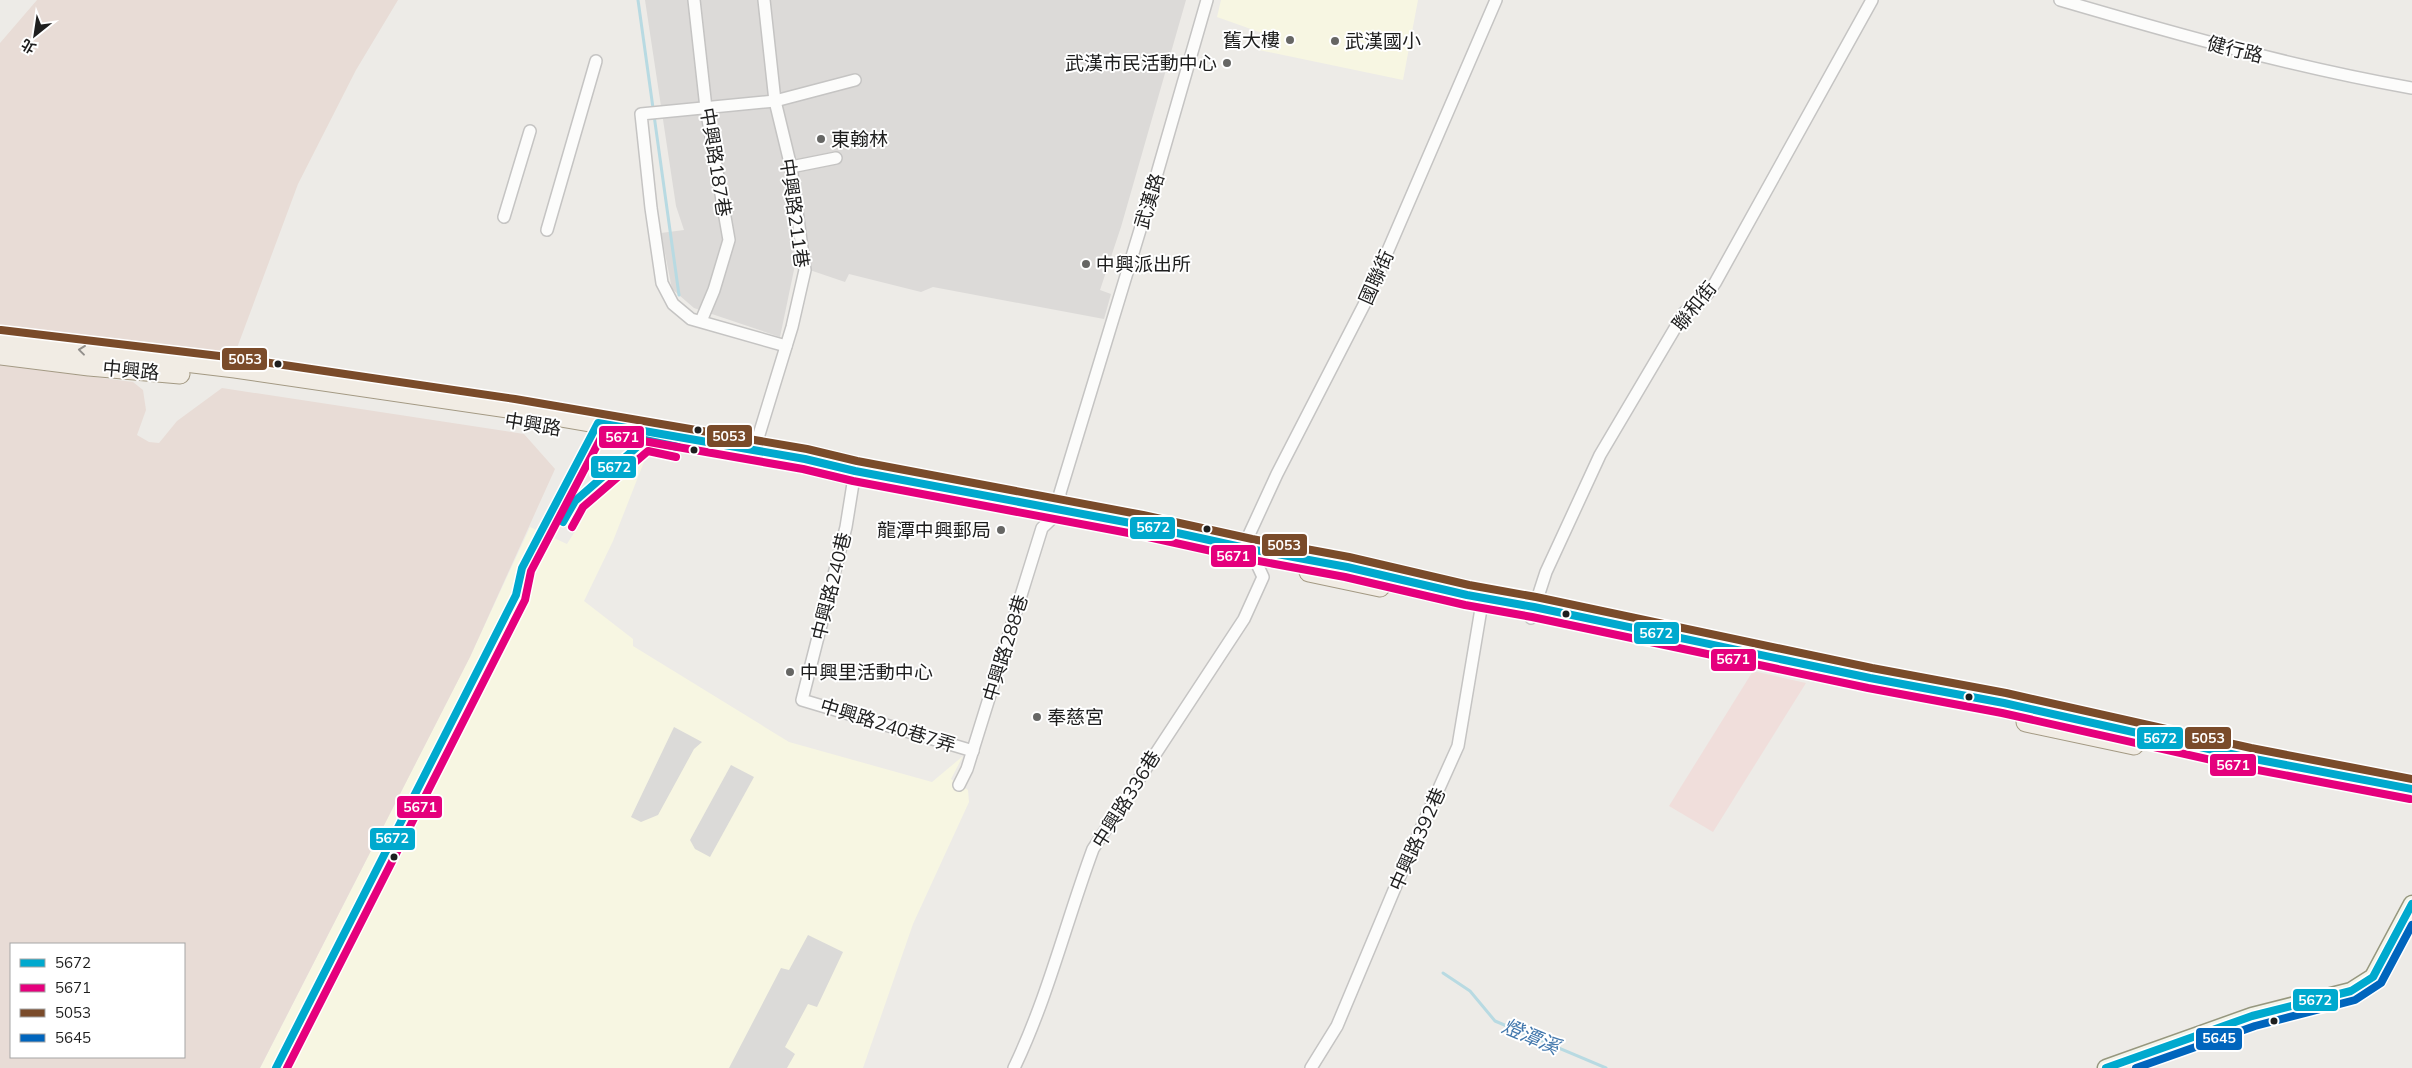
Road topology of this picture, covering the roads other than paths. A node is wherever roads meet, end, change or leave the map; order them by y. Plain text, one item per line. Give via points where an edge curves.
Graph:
1 (694, 0) edge
2 (764, 0) edge
3 (1207, 0) edge
4 (1496, 0) edge
5 (1872, 0) edge
6 (2060, 0) edge
7 (596, 61) dead end
8 (855, 80) dead end
9 (2412, 88) edge
10 (775, 101) junction
11 (706, 108) junction
12 (530, 131) dead end
13 (836, 158) dead end
14 (791, 167) junction
15 (504, 216) dead end
16 (547, 230) dead end
17 (701, 320) junction
18 (0, 340) edge
19 (786, 346) junction
20 (0, 355) edge
21 (754, 450) junction
22 (854, 476) junction
23 (1056, 514) junction
24 (1253, 555) junction
25 (1482, 602) junction
26 (1532, 613) junction
27 (802, 700) joint
28 (973, 751) junction
29 (959, 785) dead end
30 (2412, 789) edge
31 (2412, 800) edge
32 (2412, 904) edge
33 (1014, 1068) edge
34 (1311, 1068) edge
35 (2106, 1068) edge

1 - 11 street, 中興路187巷
2 - 10 street, 中興路211巷
3 - 23 street, 武漢路
4 - 24 street, 國聯街 via 1367,299 1276,474 1248,537
5 - 26 street, 聯和街 via 1715,283 1684,313 1600,455 1546,572
6 - 9 street, 健行路 via 2327,73
7 - 16 street
8 - 10 street
10 - 11 street
10 - 14 street, 中興路211巷
11 - 17 street, 中興路187巷 via 729,240
11 - 17 street via 650,113 651,208 662,282 673,304 691,319
12 - 15 street
13 - 14 street
14 - 19 street, 中興路211巷 via 805,270
17 - 19 street
21 -> 18 main road, 中興路 via 514,409 234,368
19 - 21 street, 中興路211巷
20 - 22 main road, 中興路 via 230,379 645,440
21 - 22 main road, 中興路
22 - 23 main road, 中興路
22 - 27 street, 中興路240巷 via 846,527
23 - 24 main road, 中興路
23 - 28 street, 中興路288巷 via 1042,528
24 - 25 main road, 中興路 via 1347,567
24 - 33 street, 中興路336巷 via 1263,577 1244,619 1093,849 1048,988
25 - 26 main road, 中興路
25 - 34 street, 中興路392巷 via 1458,746 1337,1026
26 - 30 main road, 中興路 via 2004,704 2249,758
26 - 31 main road, 中興路 via 2149,749 2373,795
27 - 28 street, 中興路240巷7弄
28 - 29 street, 中興路288巷
32 - 35 street via 2373,977 2350,991 2252,1016

